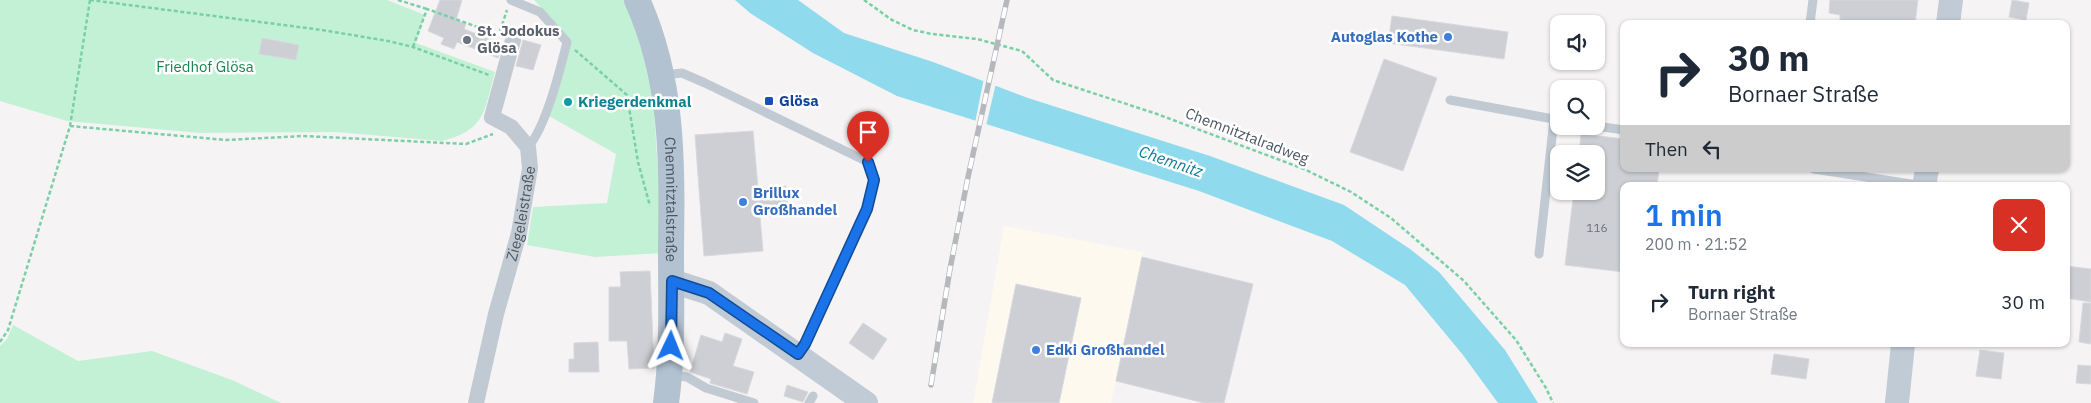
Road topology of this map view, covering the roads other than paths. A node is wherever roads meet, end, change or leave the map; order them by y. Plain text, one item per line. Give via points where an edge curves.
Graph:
1 (637, 0) edge
2 (1813, 0) edge
3 (1951, 0) edge
4 (510, 3) edge
5 (1810, 20) edge
6 (1948, 20) edge
7 (506, 37) road end
8 (662, 75) junction
9 (1450, 100) dead end
10 (1550, 119) edge
11 (1605, 127) edge
12 (1620, 129) edge
13 (1554, 135) edge
14 (528, 147) junction
15 (1833, 172) edge
16 (1898, 182) edge
17 (1539, 254) dead end
18 (672, 281) junction
19 (1903, 347) edge
20 (798, 354) junction
21 (670, 375) junction
22 (861, 401) edge
23 (476, 403) edge
24 (666, 403) edge
25 (754, 403) edge
26 (1897, 403) edge

1 - 8 main road, Chemnitztalstraße via 650,28
2 - 5 lane
3 - 6 main road
4 - 14 lane via 540,12 566,42 561,68 537,137
7 - 14 street, Ziegeleistraße via 502,80 492,117 511,127
8 - 18 main road, Chemnitztalstraße via 671,142
8 - 20 lane via 682,74 704,83 868,162 874,180 867,209
9 - 10 lane
11 - 12 lane
13 - 17 lane
14 - 23 street, Ziegeleistraße via 530,168 519,233
15 - 16 lane
18 - 20 main road via 709,293
18 - 21 main road, Chemnitztalstraße
19 - 26 main road
20 - 22 main road
21 - 24 main road, Chemnitztalstraße
21 - 25 lane via 687,378 706,388

